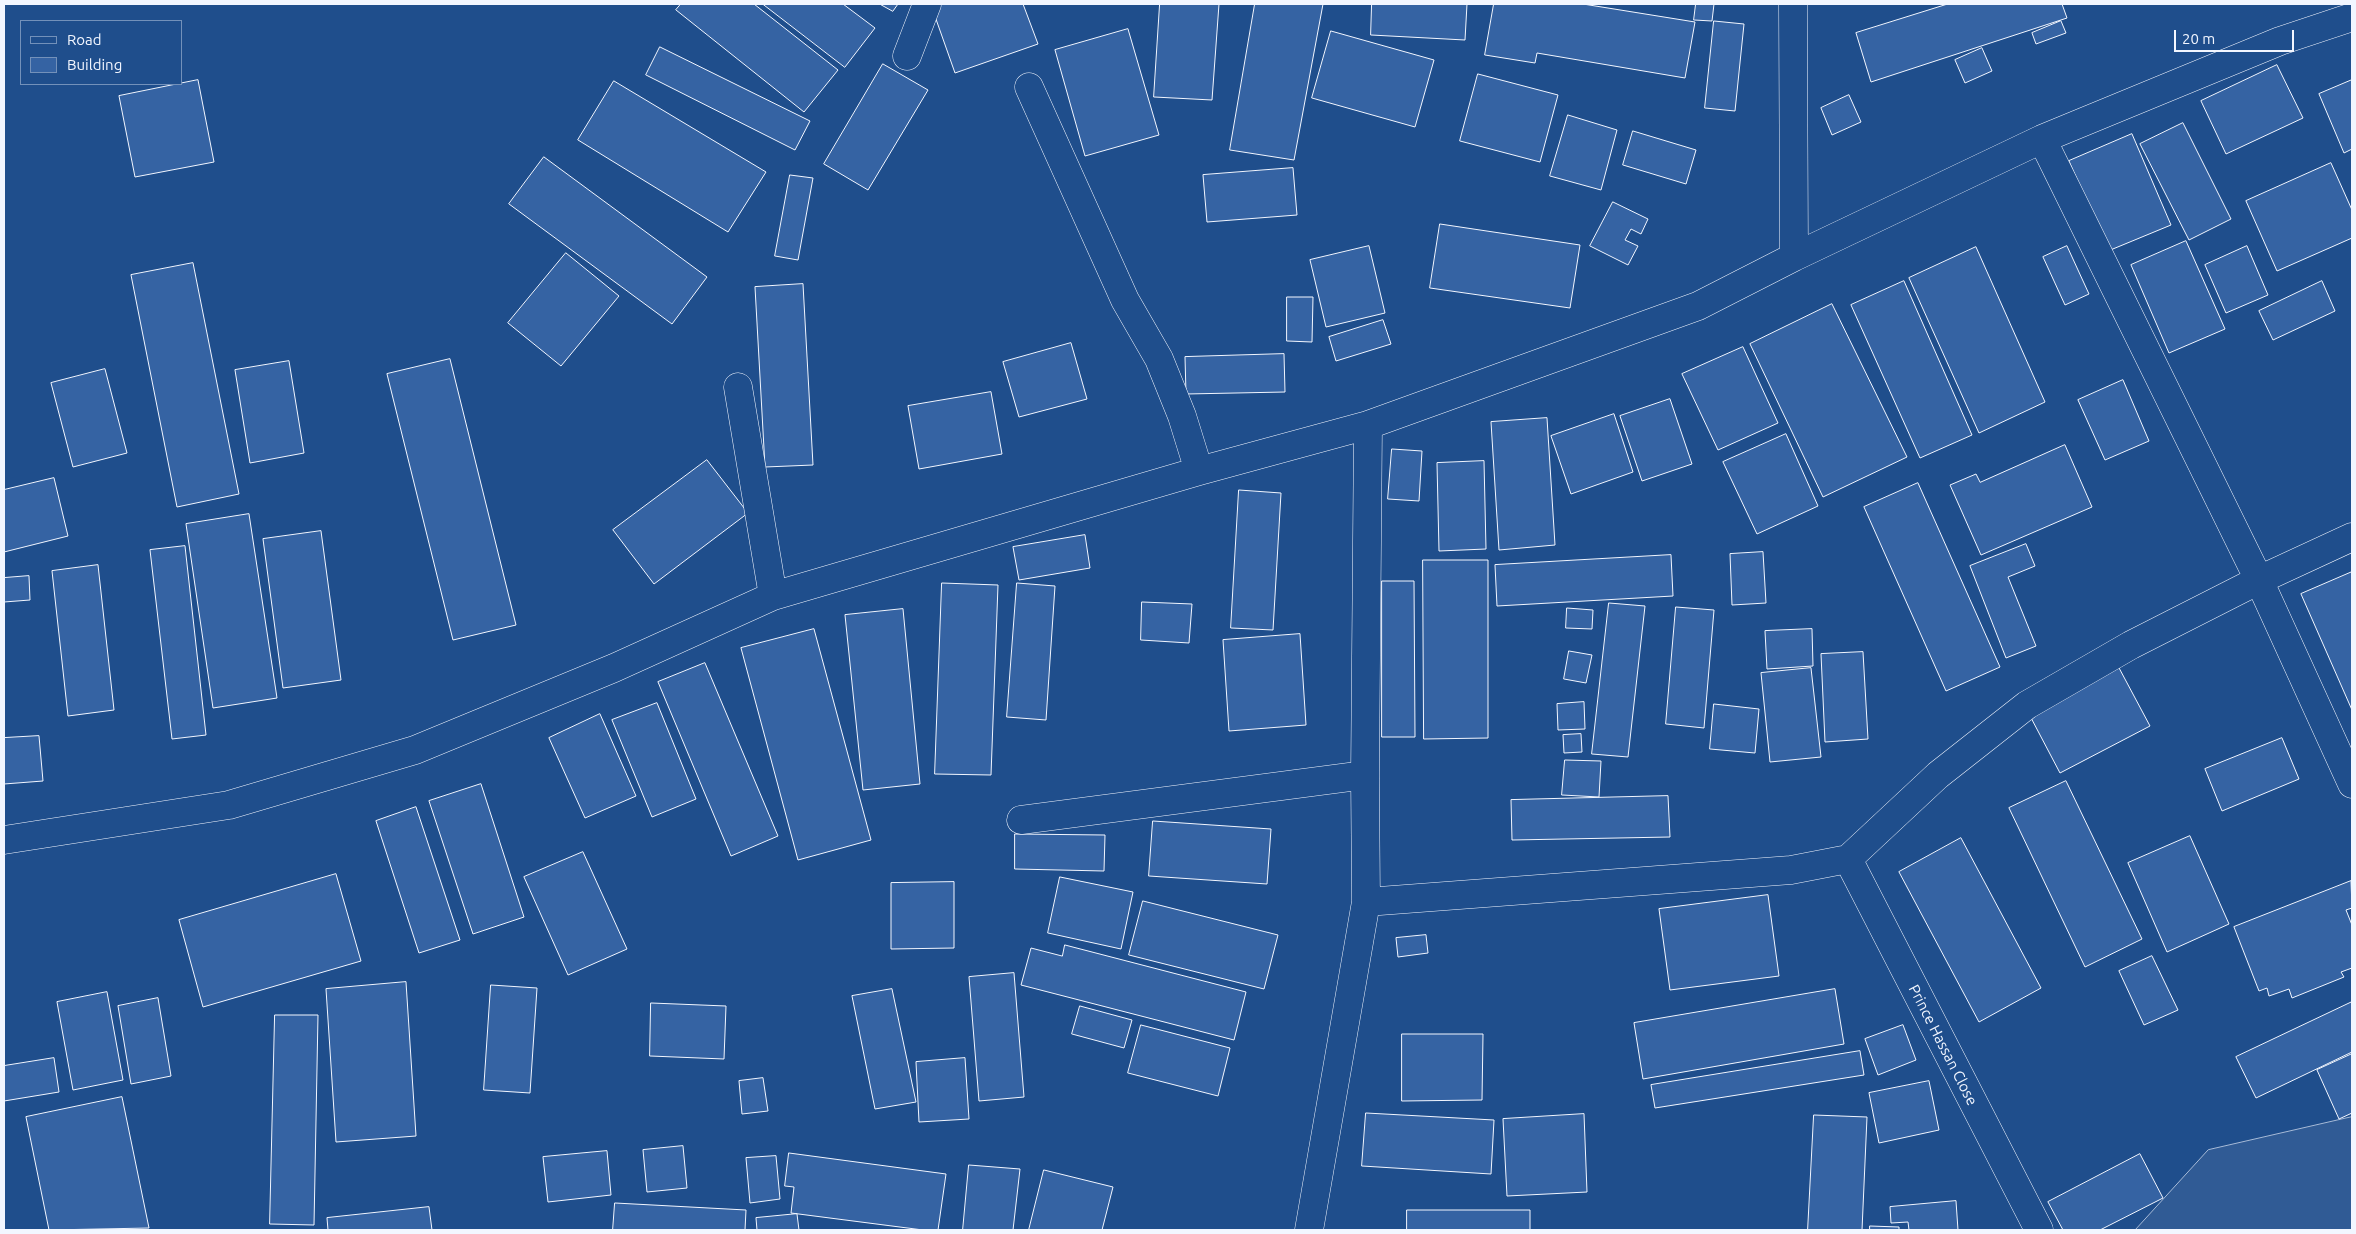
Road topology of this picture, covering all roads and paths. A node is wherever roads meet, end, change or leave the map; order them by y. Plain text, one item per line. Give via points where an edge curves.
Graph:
1 (927, 4) edge
2 (1793, 4) edge
3 (2352, 17) edge
4 (907, 56) dead end
5 (1029, 87) dead end
6 (2042, 139) junction
7 (1794, 257) junction
8 (738, 387) dead end
9 (1368, 425) junction
10 (1199, 471) junction
11 (2352, 537) edge
12 (2259, 580) junction
13 (773, 596) junction
14 (1365, 775) junction
15 (2352, 784) edge
16 (1021, 820) dead end
17 (4, 840) edge
18 (1848, 859) junction
19 (1366, 902) junction
20 (1309, 1230) edge
21 (2039, 1230) edge

1 - 4 street
2 - 7 street
3 - 6 street via 2280,41
5 - 10 street via 1125,300 1159,359
6 - 7 street
6 - 12 street
7 - 9 street via 1698,306
8 - 13 street
9 - 10 street
9 - 14 street
10 - 13 street
11 - 12 street
12 - 15 street
12 - 18 street via 2131,645 2027,705 1938,775
13 - 17 street via 614,668 415,750 229,805
14 - 16 street
14 - 19 street
18 - 19 street via 1791,870
18 - 21 street, Prince Hassan Close
19 - 20 street

